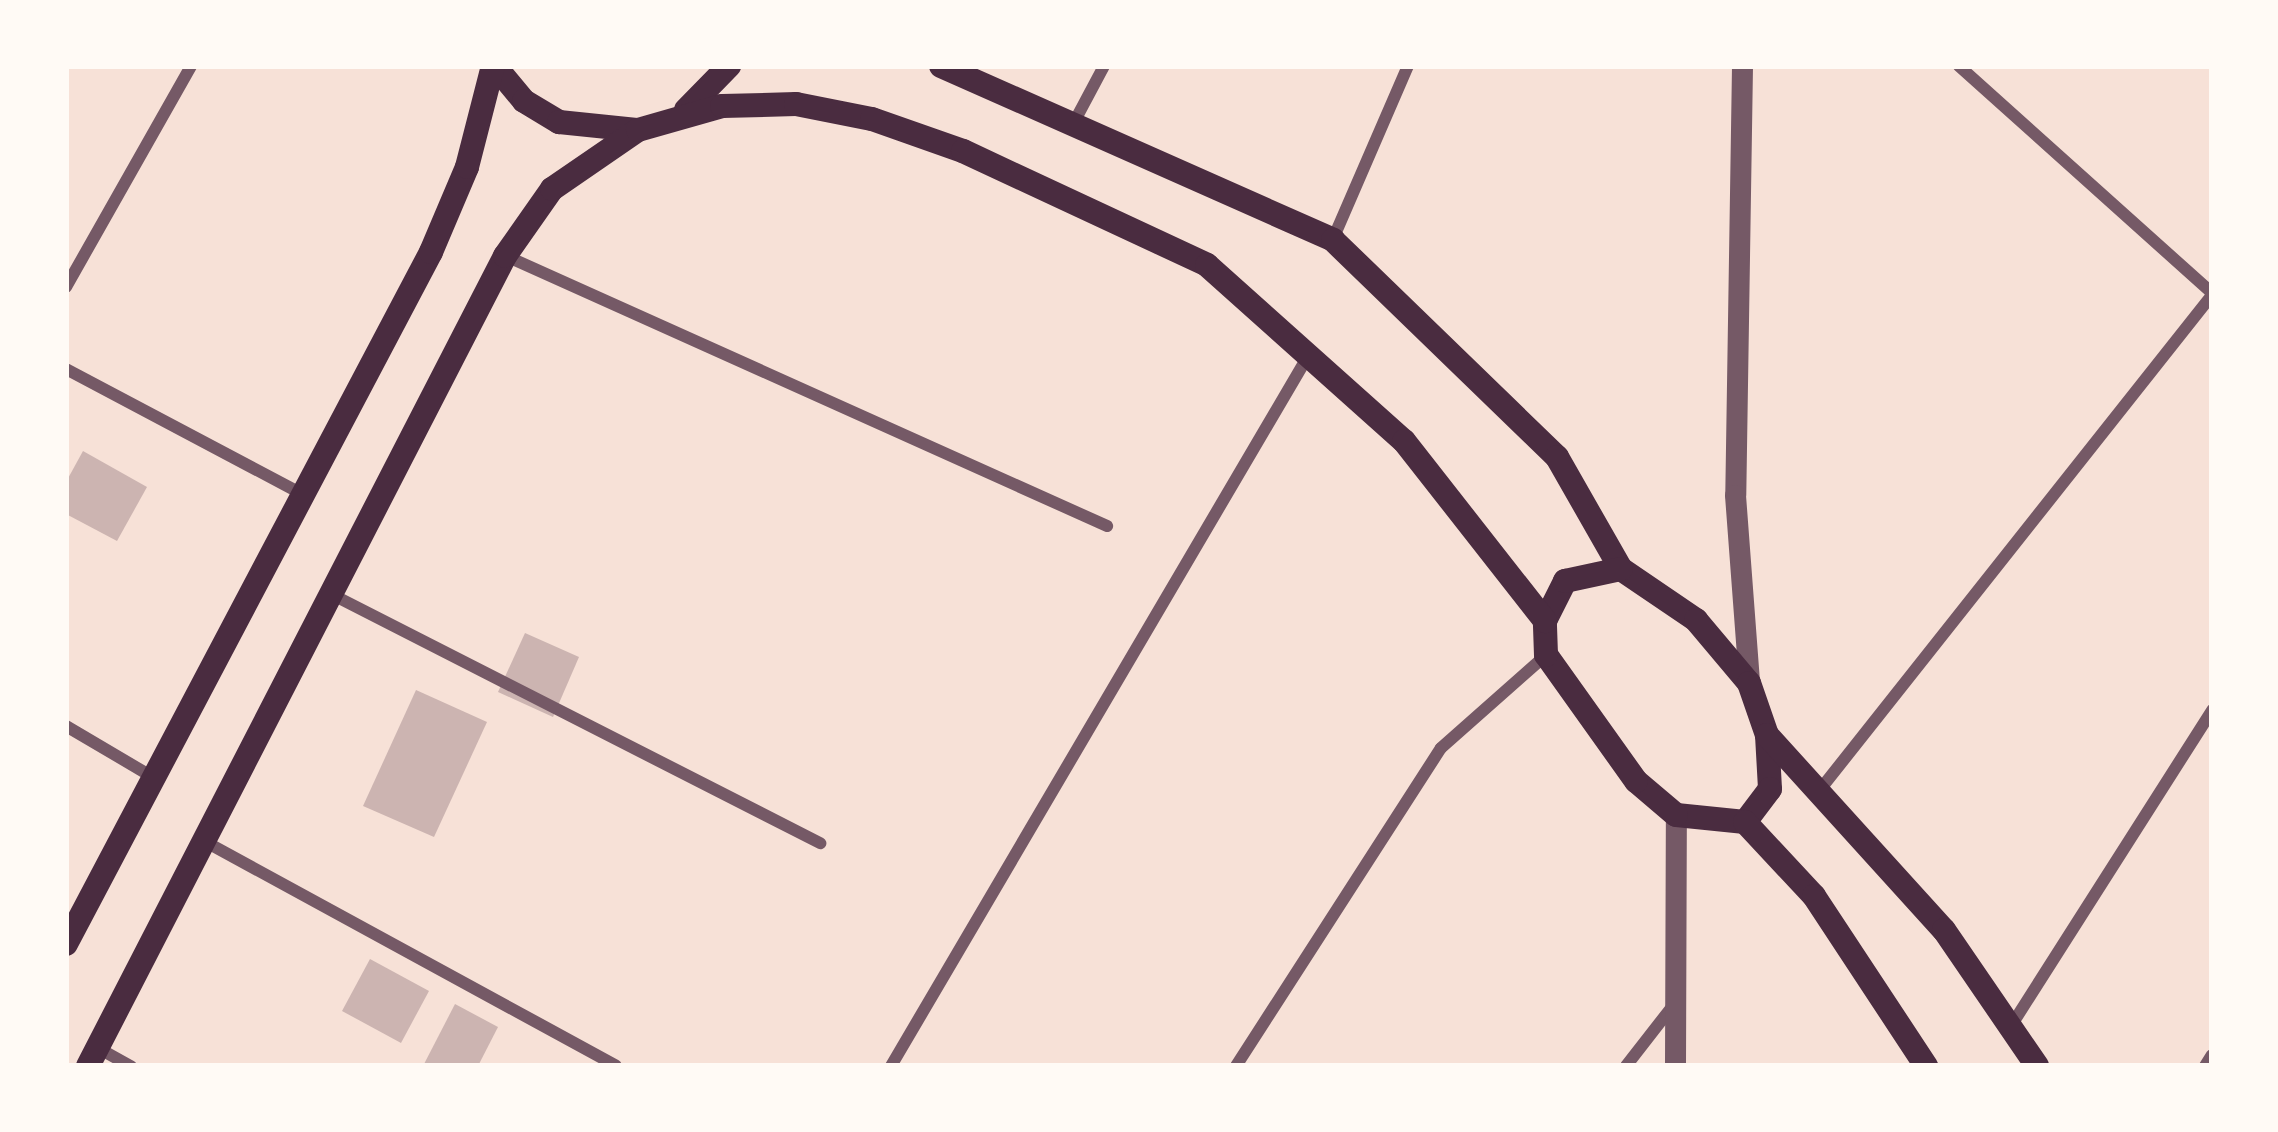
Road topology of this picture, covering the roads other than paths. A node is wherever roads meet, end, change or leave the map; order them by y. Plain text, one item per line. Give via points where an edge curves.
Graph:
1 (191, 66) edge
2 (729, 66) edge
3 (941, 66) edge
4 (1104, 66) edge
5 (1408, 66) edge
6 (1742, 66) edge
7 (1959, 66) edge
8 (495, 68) edge
9 (974, 73) edge
10 (1070, 129) junction
11 (638, 130) junction
12 (1333, 240) junction
13 (505, 256) junction
14 (66, 287) edge
15 (2212, 294) edge
16 (1309, 355) junction
17 (66, 369) edge
18 (305, 496) junction
19 (1108, 526) dead end
20 (1621, 568) junction
21 (333, 595) junction
22 (1545, 621) junction
23 (1546, 655) junction
24 (1749, 683) junction
25 (2212, 710) edge
26 (66, 726) edge
27 (1767, 735) junction
28 (151, 776) junction
29 (1819, 792) junction
30 (1676, 815) junction
31 (1745, 822) junction
32 (205, 842) junction
33 (820, 844) dead end
34 (66, 944) edge
35 (1676, 1001) junction
36 (2011, 1027) junction
37 (2212, 1055) edge
38 (92, 1057) edge
39 (131, 1066) edge
40 (616, 1066) edge
41 (891, 1066) edge
42 (1236, 1066) edge
43 (1626, 1066) edge
44 (1675, 1066) edge
45 (1925, 1066) edge
46 (2037, 1066) edge
47 (2205, 1066) edge

1 - 14 street
2 - 11 main road via 681,113
3 - 9 main road
4 - 10 street
5 - 12 street
6 - 24 street via 1735,495
7 - 15 street
8 - 11 main road via 559,122
8 - 18 main road via 431,252
9 - 10 main road
10 - 12 main road
11 - 13 main road via 552,189
11 - 16 main road via 722,106 796,104 872,119 963,151 1208,265
12 - 20 main road via 1557,458
13 - 19 street
13 - 21 main road
15 - 29 street
16 - 22 main road via 1404,440
16 - 41 street
17 - 18 street
18 - 28 main road
20 - 22 main road via 1565,581
20 - 24 main road via 1696,620
21 - 32 main road
21 - 33 street
22 - 23 main road
23 - 30 main road via 1636,781
23 - 42 street via 1441,748
24 - 27 main road
25 - 36 street
26 - 28 street
27 - 29 main road
27 - 31 main road via 1770,789
28 - 34 main road
29 - 36 main road via 1944,930
30 - 31 main road
30 - 35 street
31 - 45 main road via 1814,896
32 - 38 main road
32 - 40 street
35 - 43 street
35 - 44 street
36 - 46 main road
37 - 47 street
38 - 39 street

